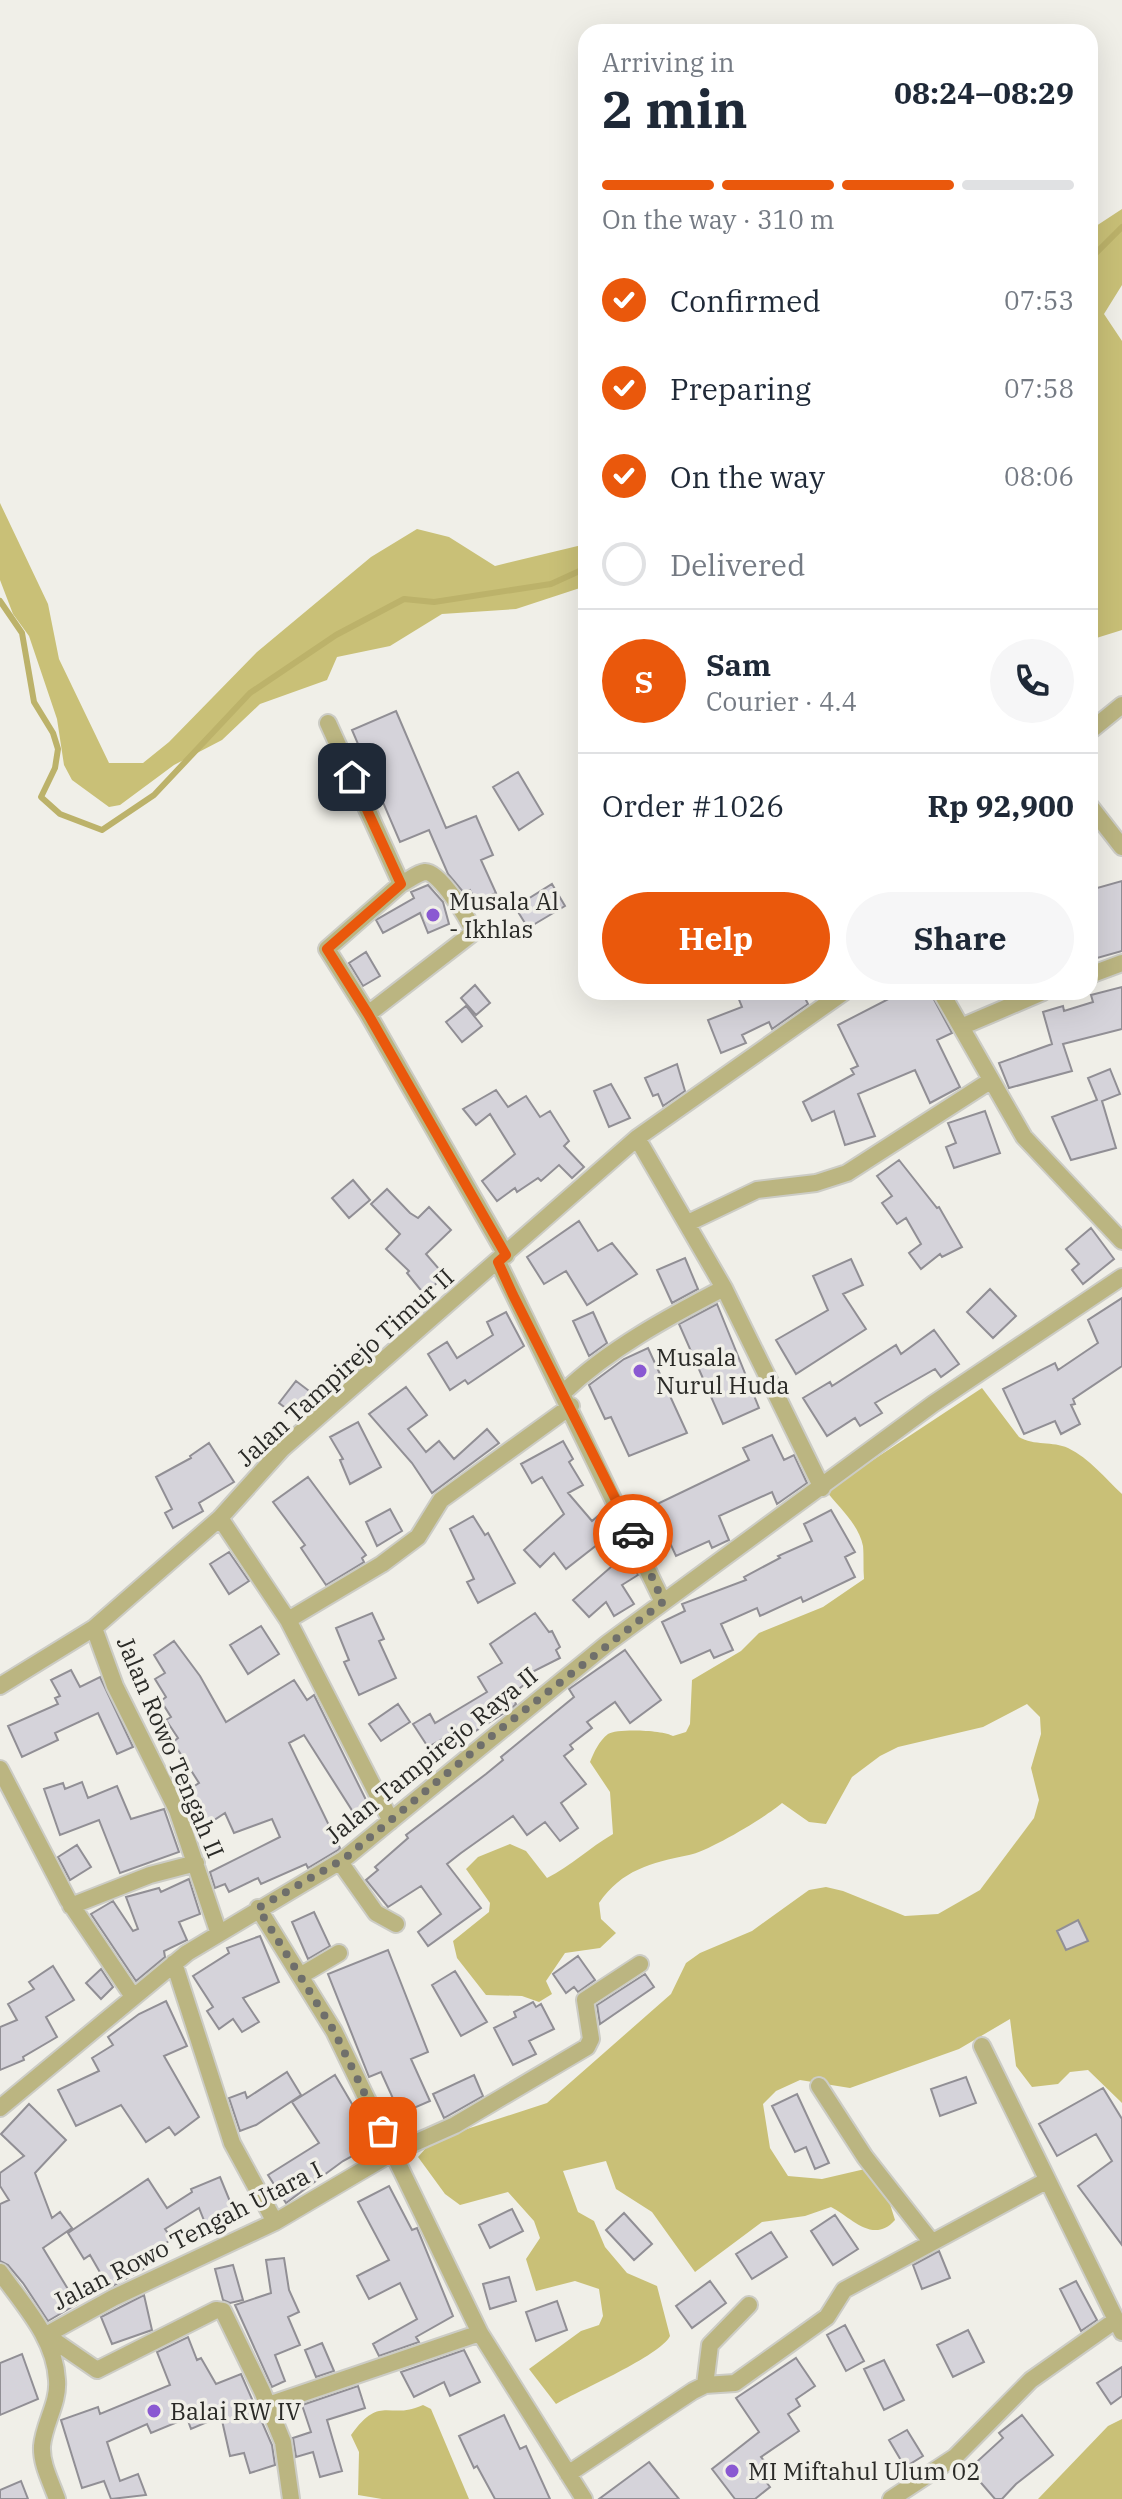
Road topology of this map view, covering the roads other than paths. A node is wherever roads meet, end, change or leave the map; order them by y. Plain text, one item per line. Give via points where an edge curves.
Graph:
1 (1122, 705) edge
2 (328, 723) dead end
3 (1098, 724) edge
4 (1098, 821) edge
5 (1122, 847) edge
6 (401, 884) junction
7 (1122, 963) edge
8 (1098, 972) edge
9 (833, 1000) edge
10 (946, 1000) edge
11 (1024, 1000) edge
12 (368, 1014) junction
13 (961, 1027) junction
14 (990, 1081) junction
15 (637, 1138) junction
16 (688, 1223) junction
17 (1122, 1241) edge
18 (502, 1259) junction
19 (1122, 1277) edge
20 (724, 1288) junction
21 (567, 1399) junction
22 (822, 1488) junction
23 (220, 1518) junction
24 (663, 1602) junction
25 (288, 1620) junction
26 (94, 1628) junction
27 (0, 1686) edge
28 (0, 1769) edge
29 (391, 1821) junction
30 (340, 1862) junction
31 (196, 1863) junction
32 (71, 1906) junction
33 (258, 1908) junction
34 (396, 1924) dead end
35 (218, 1931) junction
36 (339, 1953) dead end
37 (174, 1963) junction
38 (640, 1964) dead end
39 (300, 1976) junction
40 (132, 1995) junction
41 (982, 2046) dead end
42 (819, 2086) dead end
43 (0, 2108) edge
44 (392, 2153) junction
45 (1046, 2181) junction
46 (275, 2222) junction
47 (930, 2240) junction
48 (0, 2272) edge
49 (749, 2305) dead end
50 (1119, 2326) edge
51 (480, 2333) junction
52 (46, 2335) junction
53 (705, 2385) junction
54 (268, 2405) junction
55 (568, 2474) junction
56 (57, 2499) edge
57 (291, 2499) edge
58 (584, 2499) edge
59 (891, 2499) edge

1 - 3 street
2 - 6 street
4 - 5 street
6 - 12 street via 327,947
6 - 12 street via 431,873 474,932
7 - 8 street
9 - 15 street, Jalan Tampirejo Timur II
10 - 13 street
11 - 13 street
12 - 18 street
13 - 14 street
14 - 16 street via 847,1173 816,1183 757,1190
14 - 17 street via 1024,1137
15 - 16 street
15 - 18 street, Jalan Tampirejo Timur II
16 - 20 street
18 - 21 street
18 - 23 street, Jalan Tampirejo Timur II via 282,1449
19 - 22 street, Jalan Tampirejo Raya II via 933,1404
20 - 21 street via 591,1366
20 - 22 street
21 - 24 street
21 - 25 street via 441,1500 418,1537
22 - 24 street, Jalan Tampirejo Raya II
23 - 25 street
23 - 26 street, Jalan Tampirejo Timur II
24 - 29 street, Jalan Tampirejo Raya II
25 - 29 street
26 - 27 street, Jalan Tampirejo Timur II
26 - 31 street, Jalan Rowo Tengah II
28 - 32 street
29 - 30 street, Jalan Tampirejo Raya II
30 - 33 street, Jalan Tampirejo Raya II
30 - 34 street via 376,1913
31 - 32 street
31 - 35 street, Jalan Rowo Tengah II
32 - 40 street
33 - 35 street, Jalan Tampirejo Raya II
33 - 39 street
35 - 37 street, Jalan Tampirejo Raya II
36 - 39 street
37 - 40 street, Jalan Tampirejo Raya II
37 - 46 street via 232,2143
38 - 44 street, Jalan Rowo Tengah Utara I via 585,2000 591,2039 587,2047 455,2125
39 - 44 street via 334,2031
40 - 43 street, Jalan Tampirejo Raya II
41 - 45 street
42 - 47 street via 865,2157
44 - 46 street, Jalan Rowo Tengah Utara I
44 - 51 street
45 - 47 street
45 - 50 street
46 - 52 street, Jalan Rowo Tengah Utara I
47 - 53 street via 844,2290 827,2317 735,2383
48 - 52 street
49 - 53 street via 710,2345
50 - 59 street via 1031,2380 955,2457
51 - 54 street
51 - 55 street
52 - 54 street via 97,2370 220,2310
52 - 56 street via 57,2386 42,2446
53 - 55 street
54 - 57 street via 283,2442
55 - 58 street

